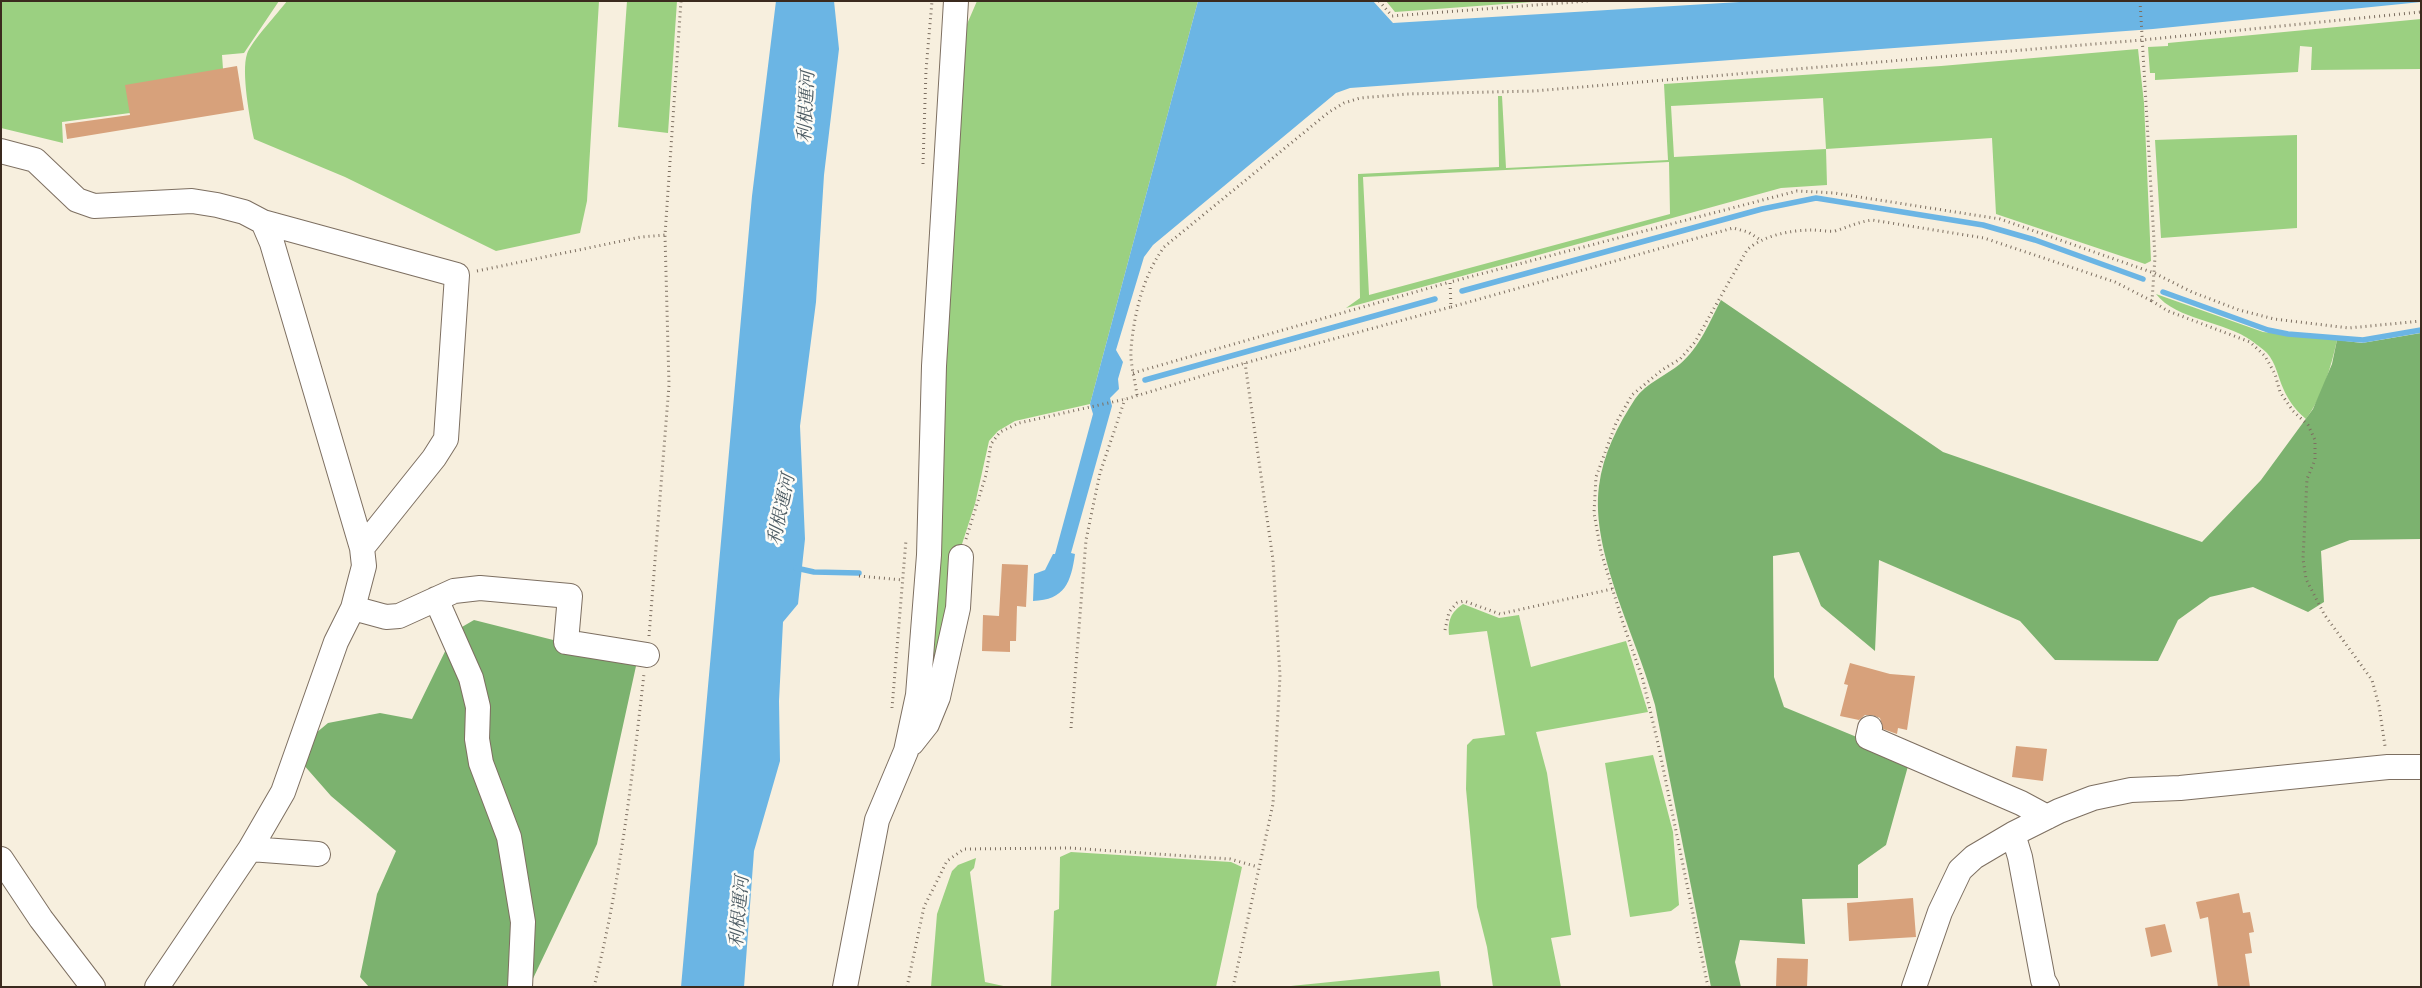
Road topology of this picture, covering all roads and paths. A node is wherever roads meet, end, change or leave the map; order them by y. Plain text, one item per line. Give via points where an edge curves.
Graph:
1 (681, 1) edge
2 (956, 1) edge
3 (972, 1) edge
4 (1379, 1) edge
5 (1588, 1) edge
6 (2140, 1) edge
7 (2421, 12) edge
8 (954, 32) junction
9 (2142, 40) junction
10 (1, 150) edge
11 (263, 222) junction
12 (665, 235) junction
13 (1760, 239) junction
14 (2154, 273) junction
15 (457, 275) junction
16 (1450, 282) junction
17 (2152, 301) junction
18 (1451, 307) junction
19 (2421, 321) edge
20 (1245, 363) junction
21 (1133, 373) junction
22 (1137, 395) junction
23 (1126, 399) junction
24 (362, 548) junction
25 (960, 557) joint
26 (859, 576) dead end
27 (903, 580) dead end
28 (1612, 589) junction
29 (436, 599) junction
30 (353, 608) junction
31 (1445, 630) dead end
32 (647, 655) junction
33 (1071, 728) dead end
34 (1870, 728) dead end
35 (906, 751) junction
36 (2388, 767) junction
37 (2421, 767) edge
38 (2047, 817) junction
39 (2013, 834) junction
40 (250, 849) junction
41 (318, 854) dead end
42 (1, 858) edge
43 (1258, 867) junction
44 (93, 987) edge
45 (157, 987) edge
46 (520, 987) edge
47 (594, 987) edge
48 (845, 987) edge
49 (907, 987) edge
50 (1233, 987) edge
51 (1708, 987) edge
52 (1914, 987) edge
53 (2047, 987) edge

1 - 12 path
2 - 8 street
3 - 8 street
4 - 5 path via 1392,16
6 - 9 path
7 - 9 path
8 - 35 street via 934,366 926,607 918,695
9 - 14 path
9 - 21 path via 1534,91 1407,94 1360,98 1344,103 1295,138 1164,248 1150,270 1139,300 1131,350
10 - 11 street via 36,160 77,200 94,206 192,201 244,212
11 - 15 street
11 - 24 street via 275,252
12 - 15 path via 641,237
12 - 32 path via 669,385
13 - 17 path via 1809,230 1834,231 1872,220 1975,236 2115,282
13 - 18 path via 1733,228
13 - 28 path via 1746,250 1696,342 1680,359 1632,395 1616,423 1596,477 1594,513
14 - 16 path via 2000,218 1834,193 1797,191
14 - 17 path
14 - 19 path via 2192,292 2274,319 2349,328
15 - 24 street via 446,439
16 - 18 path
16 - 21 path
17 - 36 path via 2168,311 2250,342 2265,356 2280,392 2308,426 2315,440 2315,460 2306,479 2303,559 2306,579 2324,614 2372,680
18 - 20 path
20 - 22 path
20 - 43 path via 1273,560 1280,676 1273,804
21 - 22 path
22 - 23 path
23 - 25 path via 1019,422 1000,432 991,444 986,475
23 - 33 path via 1100,473 1086,540
24 - 30 street via 364,566
25 - 35 street via 958,608 938,697 927,724
26 - 27 path
28 - 31 path via 1500,614 1464,601 1449,612
28 - 51 path via 1645,688
29 - 30 street via 399,616 386,617
29 - 32 street via 454,591 480,588 570,596 566,642
29 - 46 street via 471,678 478,707 477,738 481,763 509,837 523,922
30 - 40 street via 336,642 283,792
32 - 47 path via 628,812
34 - 38 street via 1868,737
35 - 48 street via 877,820
36 - 37 street
36 - 38 street via 2131,790 2093,798
38 - 39 street
39 - 52 street via 1974,857 1960,870 1940,912
39 - 53 street via 2042,980
40 - 41 street
40 - 45 street
42 - 44 street via 41,919
43 - 49 path via 1230,859 1080,849 964,849 948,861 924,907
43 - 50 path

